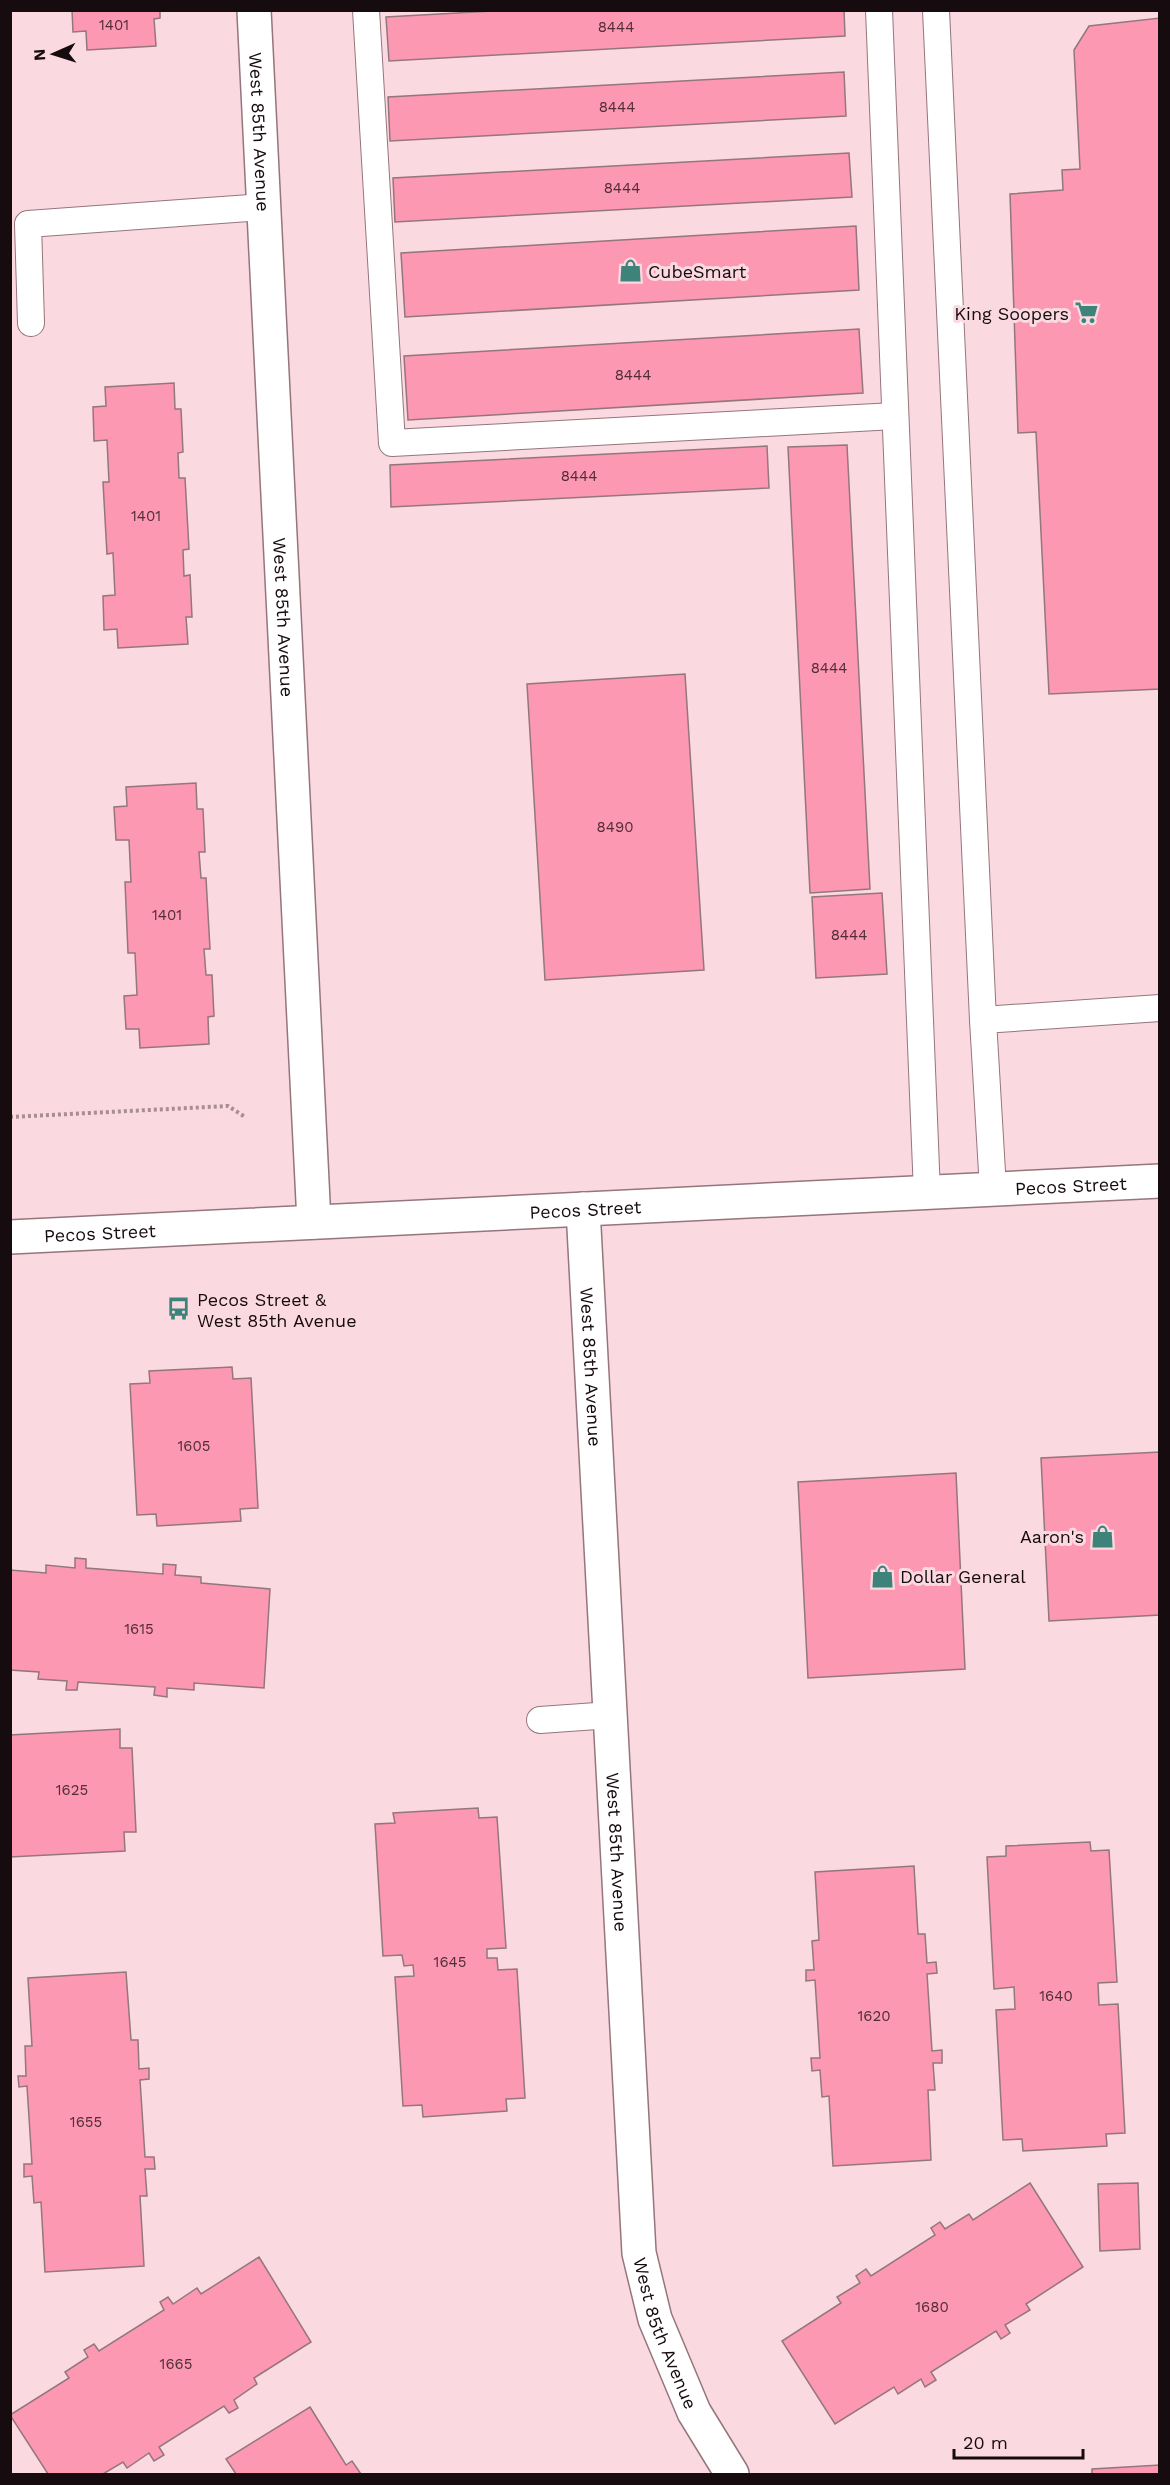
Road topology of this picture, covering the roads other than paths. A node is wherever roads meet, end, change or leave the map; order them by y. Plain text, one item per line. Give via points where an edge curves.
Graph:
1 (254, 10) edge
2 (366, 10) edge
3 (879, 10) edge
4 (936, 10) edge
5 (263, 207) junction
6 (31, 323) dead end
7 (895, 416) junction
8 (1160, 1008) edge
9 (983, 1020) junction
10 (1160, 1181) edge
11 (993, 1189) junction
12 (927, 1193) junction
13 (583, 1209) junction
14 (314, 1222) junction
15 (10, 1237) edge
16 (610, 1715) junction
17 (540, 1720) dead end
18 (732, 2475) edge

1 - 5 street, West 85th Avenue
2 - 7 lane via 392,444
3 - 7 lane
4 - 9 lane
5 - 6 lane via 28,224
5 - 14 street, West 85th Avenue
7 - 12 lane
8 - 9 lane
9 - 11 lane
10 - 11 street, Pecos Street
11 - 12 street, Pecos Street
12 - 13 street, Pecos Street
13 - 14 street, Pecos Street
13 - 16 street, West 85th Avenue
14 - 15 street, Pecos Street
16 - 17 lane
16 - 18 street, West 85th Avenue via 639,2253 655,2319 689,2402

